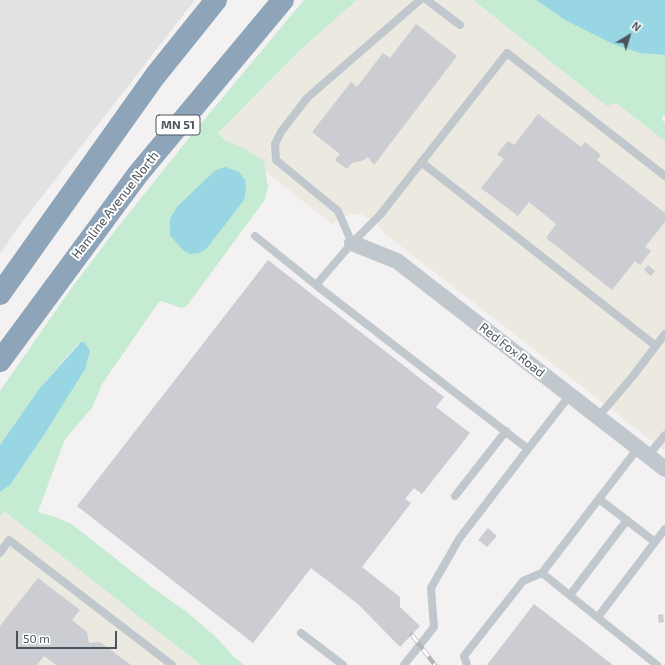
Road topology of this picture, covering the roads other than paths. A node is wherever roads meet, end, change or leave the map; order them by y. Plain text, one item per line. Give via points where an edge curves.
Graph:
1 (216, 0) edge
2 (283, 0) edge
3 (420, 0) edge
4 (428, 0) edge
5 (460, 25) dead end
6 (421, 162) junction
7 (665, 176) edge
8 (256, 236) dead end
9 (352, 243) junction
10 (316, 285) junction
11 (0, 294) edge
12 (665, 334) edge
13 (656, 346) junction
14 (0, 361) edge
15 (570, 395) junction
16 (598, 417) junction
17 (506, 431) junction
18 (665, 435) edge
19 (528, 449) junction
20 (643, 452) junction
21 (665, 469) edge
22 (455, 496) dead end
23 (599, 499) junction
24 (626, 520) junction
25 (665, 529) edge
26 (655, 542) junction
27 (0, 553) edge
28 (542, 573) junction
29 (570, 594) junction
30 (598, 616) junction
31 (301, 633) dead end
32 (172, 665) edge
33 (343, 665) edge
34 (404, 665) edge
35 (467, 665) edge
36 (657, 665) edge

1 - 11 highway via 155,76
2 - 14 highway, Hamline Avenue North / MN 51 via 138,174
3 - 9 lane via 307,98 275,144 276,160 338,211
4 - 5 lane
6 - 7 lane via 507,53
6 - 9 lane via 380,215
6 - 13 lane
8 - 10 lane
9 - 10 lane
9 - 15 street, Red Fox Road via 397,261
10 - 17 lane
12 - 13 lane
13 - 16 lane
15 - 16 street, Red Fox Road
15 - 19 lane
16 - 20 street, Red Fox Road
17 - 19 lane
17 - 22 lane
18 - 20 lane
19 - 34 lane via 459,539 445,563 431,588 434,627
20 - 21 street, Red Fox Road
20 - 23 lane
23 - 24 lane
23 - 28 lane
24 - 26 lane
24 - 29 lane
25 - 26 lane
26 - 30 lane
27 - 32 lane via 10,540
28 - 29 lane
28 - 35 lane via 523,581 464,656
29 - 30 lane
30 - 36 lane
31 - 33 lane

